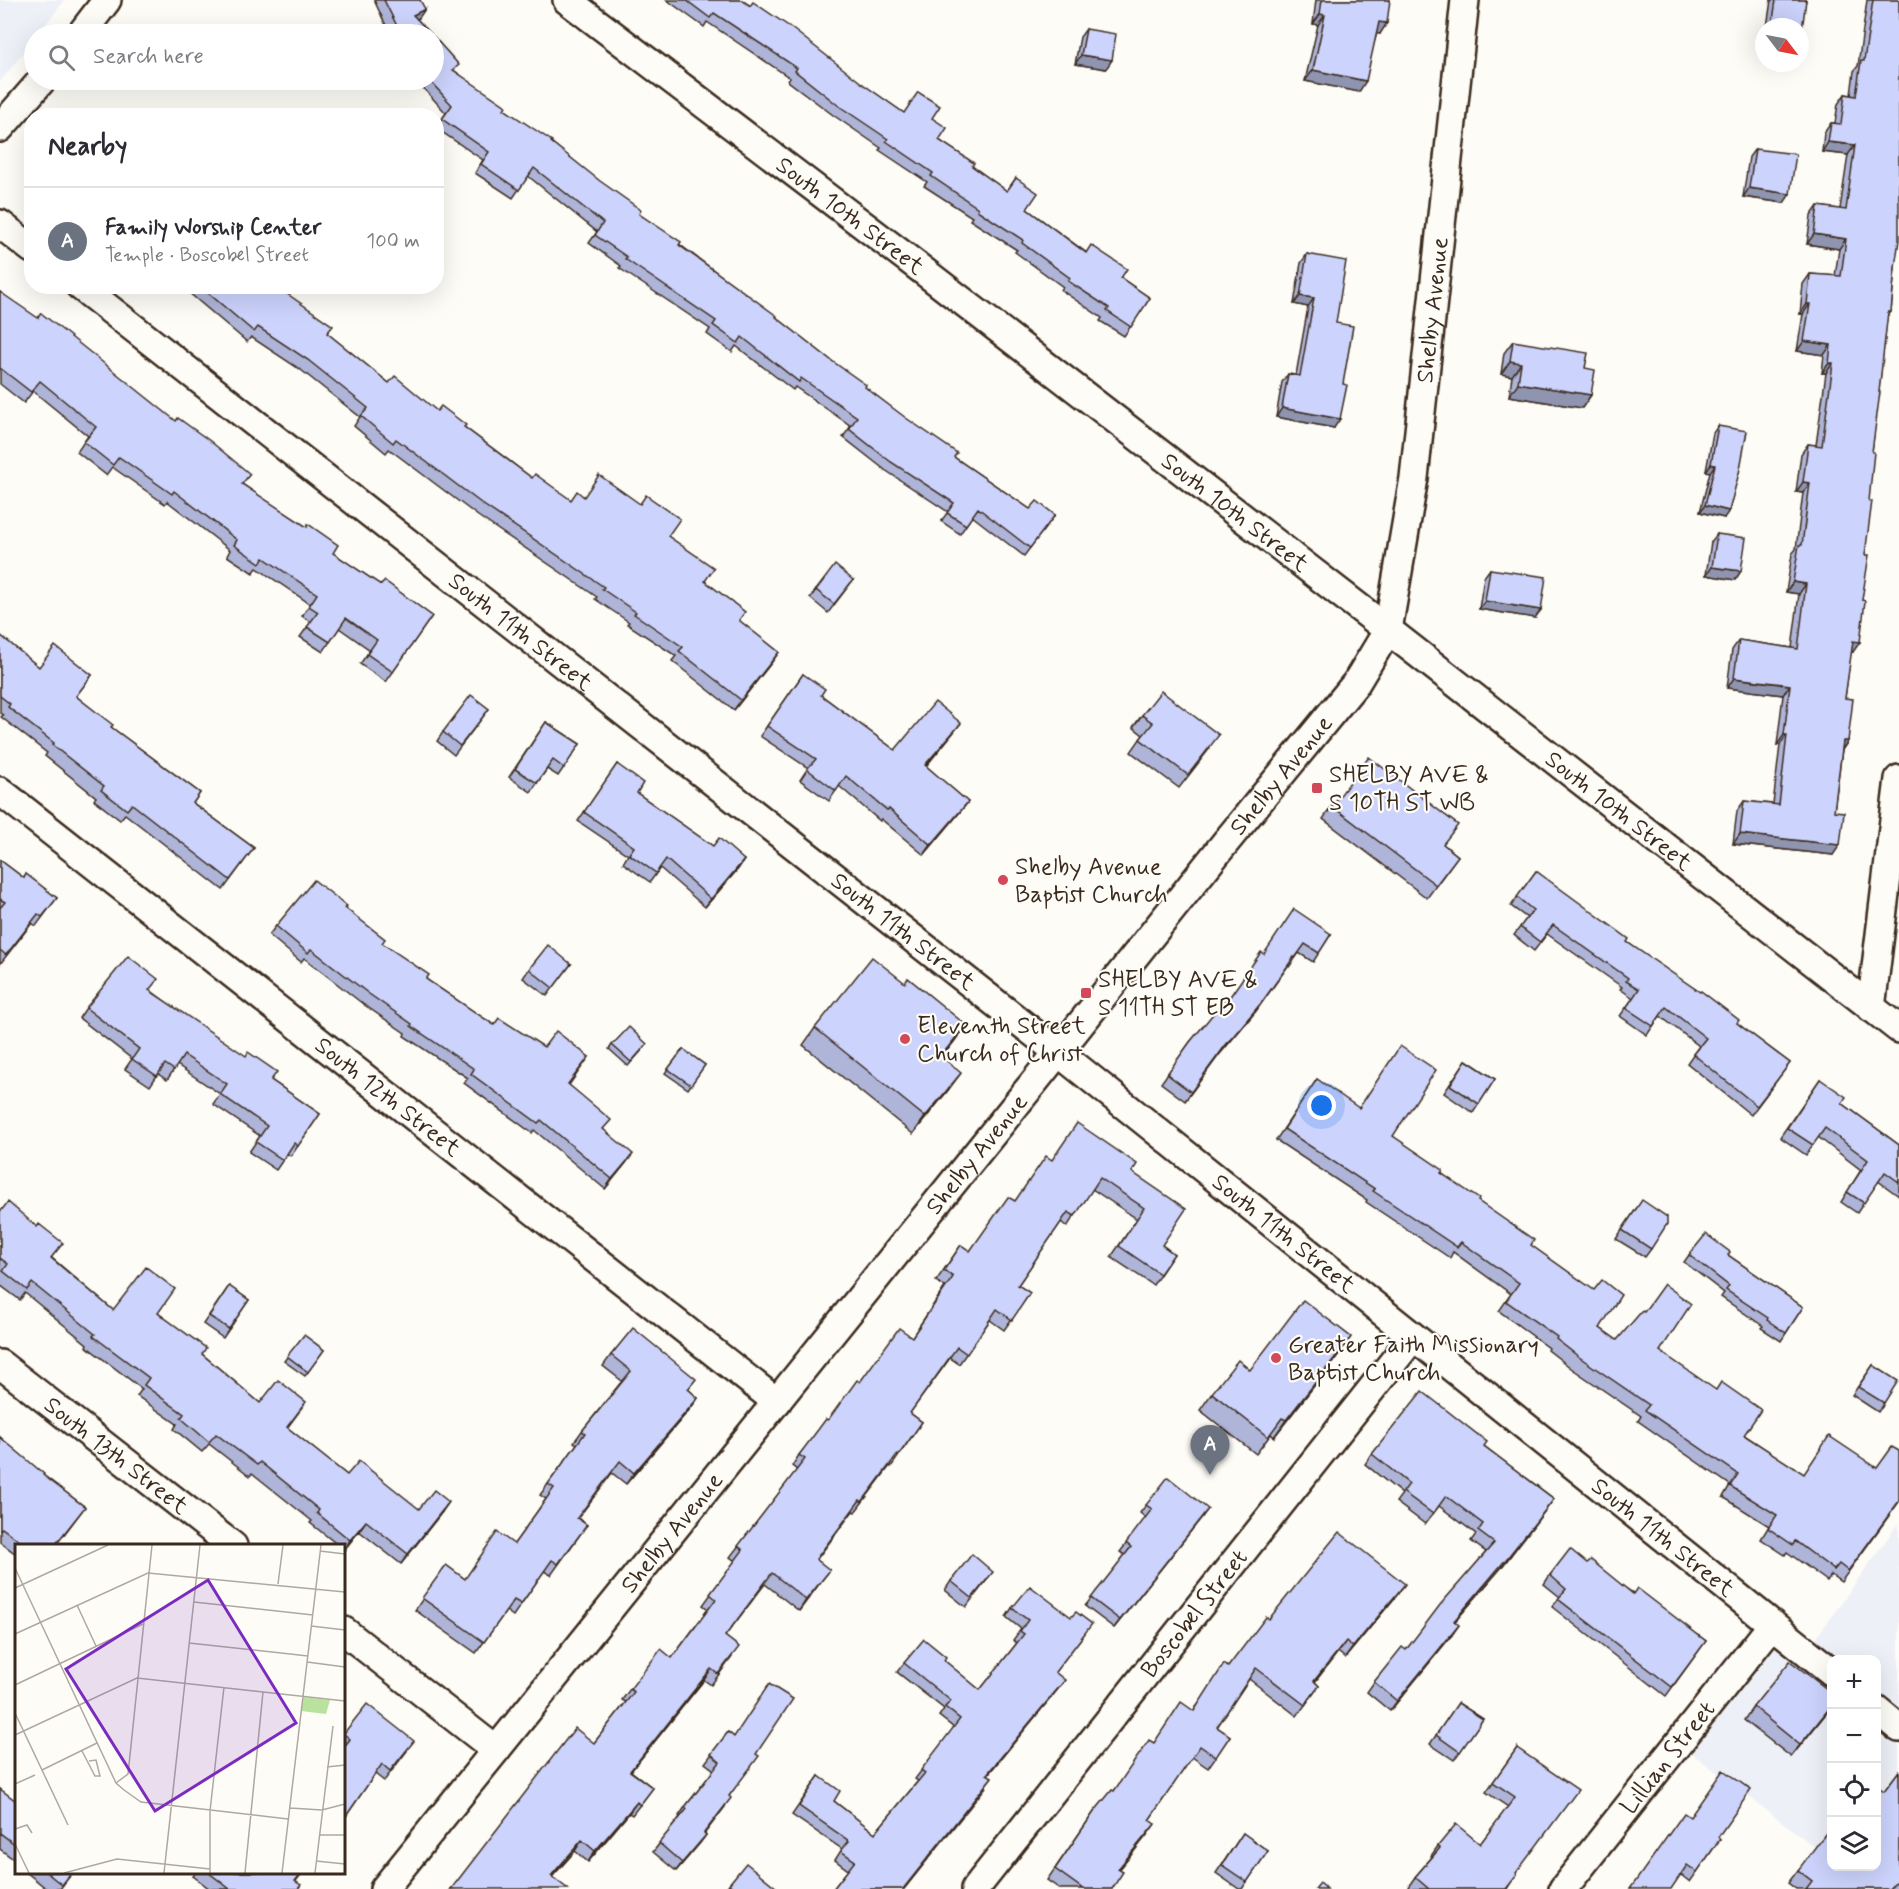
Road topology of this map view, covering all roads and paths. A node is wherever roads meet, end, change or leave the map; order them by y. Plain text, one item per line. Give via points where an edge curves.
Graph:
1 (107, 0) edge
2 (567, 0) edge
3 (1465, 0) edge
4 (89, 24) edge
5 (33, 90) edge
6 (0, 128) edge
7 (0, 224) edge
8 (24, 243) edge
9 (90, 294) edge
10 (1388, 630) junction
11 (1899, 778) edge
12 (0, 791) edge
13 (1871, 1008) junction
14 (1899, 1029) edge
15 (1058, 1052) junction
16 (1413, 1337) junction
17 (0, 1364) edge
18 (777, 1402) junction
19 (232, 1544) edge
20 (1772, 1625) junction
21 (345, 1632) edge
22 (1827, 1668) edge
23 (1881, 1713) edge
24 (1899, 1728) edge
25 (496, 1750) junction
26 (384, 1889) edge
27 (975, 1889) edge
28 (1563, 1889) edge

1 - 4 street
2 - 10 street, South 10th Street
3 - 10 street, Shelby Avenue via 1414,478
5 - 6 street
7 - 8 street
9 - 15 street, South 11th Street
10 - 13 street, South 10th Street
10 - 15 street, Shelby Avenue via 1356,683
11 - 13 street
12 - 18 street, South 12th Street
13 - 14 street, South 10th Street
15 - 16 street, South 11th Street
15 - 18 street, Shelby Avenue
16 - 20 street, South 11th Street
16 - 27 street, Boscobel Street
17 - 19 street, South 13th Street
18 - 25 street, Shelby Avenue
20 - 22 street, South 11th Street
20 - 28 street, Lillian Street
21 - 25 street
23 - 24 street
25 - 26 street, Shelby Avenue

